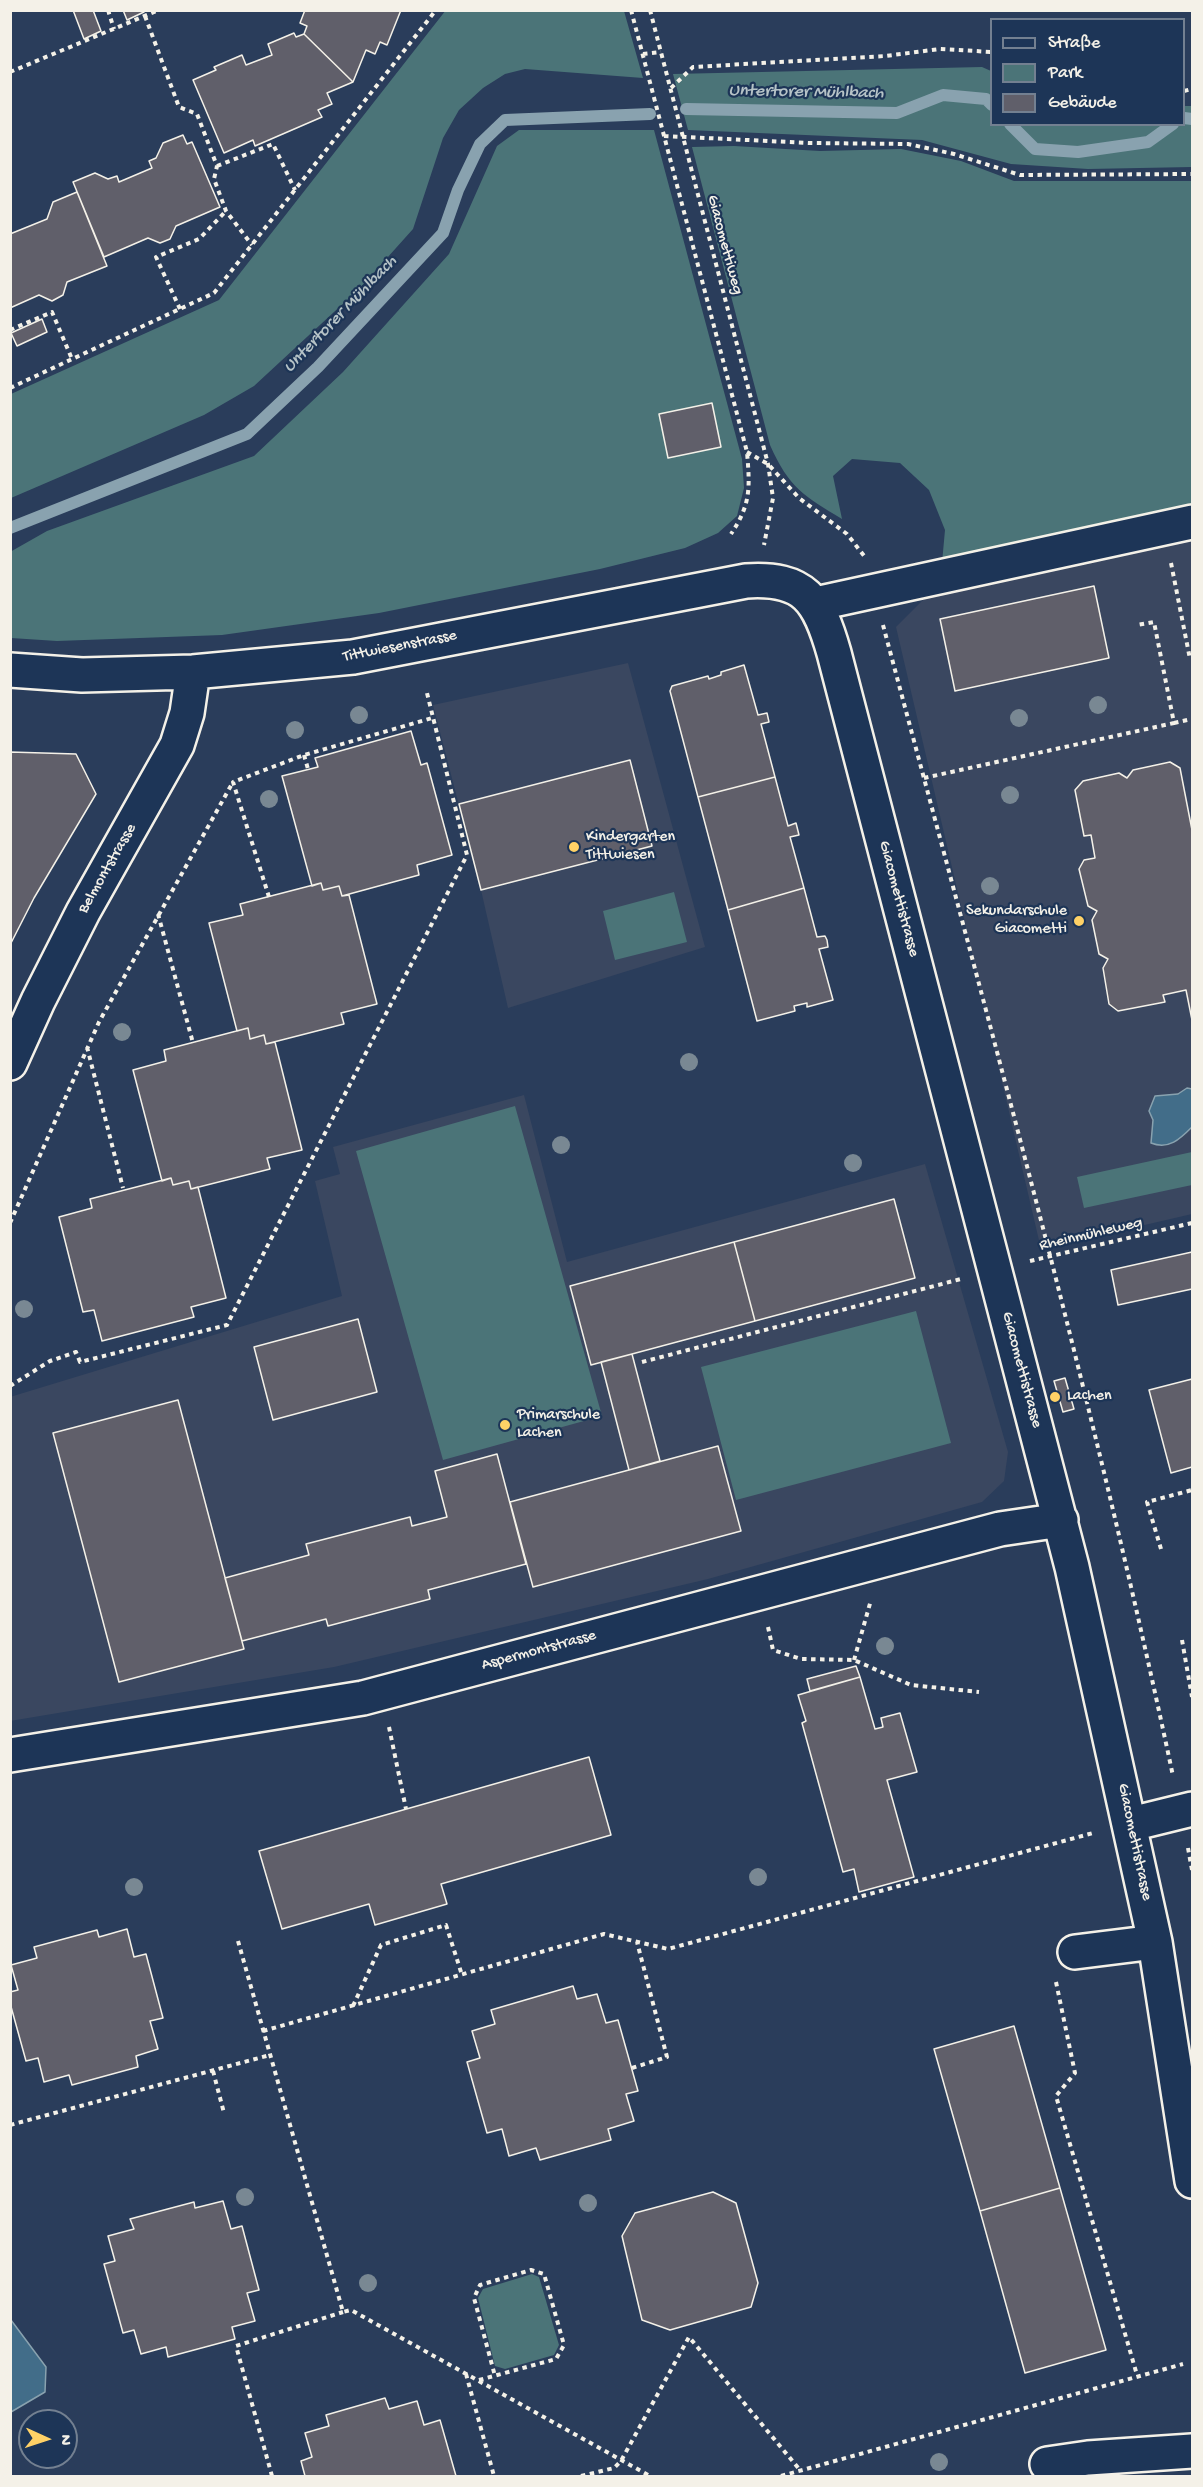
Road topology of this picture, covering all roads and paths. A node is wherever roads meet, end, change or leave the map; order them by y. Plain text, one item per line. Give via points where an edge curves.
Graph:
1 (108, 10) edge
2 (159, 10) edge
3 (436, 10) edge
4 (631, 10) edge
5 (650, 10) edge
6 (145, 16) junction
7 (114, 29) junction
8 (661, 52) junction
9 (990, 52) edge
10 (643, 54) junction
11 (10, 72) edge
12 (671, 89) junction
13 (664, 136) junction
14 (683, 137) junction
15 (217, 166) junction
16 (1192, 174) edge
17 (295, 190) junction
18 (226, 211) junction
19 (252, 245) junction
20 (180, 309) junction
21 (10, 330) edge
22 (72, 359) junction
23 (10, 388) edge
24 (747, 452) junction
25 (768, 464) junction
26 (1178, 525) edge
27 (731, 534) dead end
28 (746, 581) junction
29 (786, 582) joint
30 (874, 591) junction
31 (815, 604) junction
32 (1137, 625) dead end
33 (1190, 659) dead end
34 (10, 670) edge
35 (193, 672) junction
36 (426, 689) dead end
37 (432, 718) junction
38 (1192, 719) edge
39 (1174, 723) junction
40 (304, 755) junction
41 (308, 769) dead end
42 (924, 778) junction
43 (233, 782) junction
44 (269, 897) dead end
45 (158, 913) junction
46 (193, 1043) dead end
47 (87, 1046) junction
48 (10, 1063) edge
49 (123, 1188) dead end
50 (10, 1223) edge
51 (1192, 1223) edge
52 (1051, 1256) junction
53 (994, 1270) junction
54 (642, 1362) dead end
55 (10, 1386) edge
56 (1192, 1490) edge
57 (1061, 1520) junction
58 (1161, 1549) dead end
59 (865, 1565) junction
60 (760, 1593) junction
61 (1182, 1640) dead end
62 (854, 1660) junction
63 (979, 1692) dead end
64 (382, 1693) junction
65 (1192, 1698) edge
66 (10, 1755) edge
67 (406, 1809) dead end
68 (1187, 1811) edge
69 (1117, 1827) junction
70 (1192, 1870) edge
71 (238, 1941) dead end
72 (637, 1942) junction
73 (1155, 1942) junction
74 (1064, 1961) joint
75 (462, 1975) junction
76 (352, 2006) junction
77 (263, 2031) junction
78 (270, 2055) junction
79 (632, 2067) dead end
80 (213, 2071) junction
81 (1188, 2110) edge
82 (224, 2113) dead end
83 (10, 2125) edge
84 (1192, 2181) edge
85 (343, 2312) junction
86 (1183, 2364) dead end
87 (466, 2374) junction
88 (1137, 2375) junction
89 (495, 2376) junction
90 (478, 2381) junction
91 (1192, 2451) edge
92 (621, 2461) junction
93 (1047, 2464) dead end
94 (800, 2470) junction
95 (272, 2476) edge
96 (494, 2476) edge
97 (581, 2476) edge
98 (650, 2476) edge
99 (781, 2476) edge

1 - 7 path
2 - 6 path
3 - 17 path
4 - 10 path, Giacomettiweg
5 - 8 path, Giacomettiweg
6 - 7 path
6 - 15 path via 179,107 197,114
7 - 11 path
8 - 10 path
8 - 12 path, Giacomettiweg
9 - 12 path via 940,49 693,67
10 - 13 path, Giacomettiweg
12 - 14 path, Giacomettiweg
13 - 14 path
13 - 24 path, Giacomettiweg
14 - 16 path via 908,144 1020,175
14 - 25 path, Giacomettiweg
15 - 17 path via 273,144
15 - 18 path via 214,179
17 - 19 path
18 - 19 path
18 - 20 path via 199,239 156,257
19 - 20 path via 214,293
20 - 22 path
21 - 22 path via 52,312
22 - 23 path
24 - 25 path
24 - 27 path, Giacomettiweg via 750,489 744,514
25 - 28 path, Giacomettiweg via 773,498 766,541
25 - 30 path via 799,498 847,534 865,556
26 - 30 street
26 - 33 path
28 - 29 street, Tittwiesenstrasse
28 - 35 street, Tittwiesenstrasse via 353,657
29 - 31 street, Giacomettistrasse
30 - 31 street
30 - 42 path
31 - 53 street, Giacomettistrasse via 834,653
32 - 39 path via 1154,622
34 - 35 street, Tittwiesenstrasse via 82,675
35 - 48 street, Belmontstrasse via 177,745 83,912
36 - 37 path
37 - 40 path
37 - 55 path via 468,855 227,1325 80,1362 76,1352 50,1361
38 - 39 path
39 - 42 path
40 - 41 path
40 - 43 path
42 - 52 path
43 - 44 path
43 - 45 path
45 - 46 path
45 - 47 path
47 - 49 path
47 - 50 path
51 - 52 path, Rheinmühleweg
52 - 53 path, Rheinmühleweg
52 - 68 path
53 - 54 path, Rheinmühleweg
53 - 57 street, Giacomettistrasse
56 - 58 path via 1148,1502
57 - 59 street, Aspermontstrasse via 1000,1529
57 - 69 street, Giacomettistrasse
59 - 60 street, Aspermontstrasse
59 - 62 path via 872,1599
60 - 62 path via 773,1650 801,1659
60 - 64 street, Aspermontstrasse
61 - 65 path
62 - 63 path via 911,1685
64 - 66 street, Aspermontstrasse
64 - 67 path
68 - 69 street
68 - 70 path
69 - 72 path via 668,1949
69 - 73 street, Giacomettistrasse
71 - 77 path
72 - 75 path via 604,1934
72 - 79 path via 667,2056
73 - 74 street
73 - 81 street, Giacomettistrasse
74 - 88 path via 1075,2073 1056,2096
75 - 76 path
75 - 76 path via 446,1925 381,1945
76 - 77 path
77 - 78 path
78 - 80 path
78 - 85 path
80 - 82 path
80 - 83 path
81 - 84 street, Giacomettistrasse
85 - 87 path via 351,2310
85 - 95 path via 236,2346
86 - 88 path
87 - 90 path
87 - 96 path
88 - 94 path
89 - 89 path via 556,2359 564,2345 544,2274 531,2270 480,2285 474,2298
89 - 90 path
90 - 92 path
91 - 93 street
92 - 94 path via 689,2337
92 - 97 path via 615,2468
92 - 98 path
94 - 99 path

